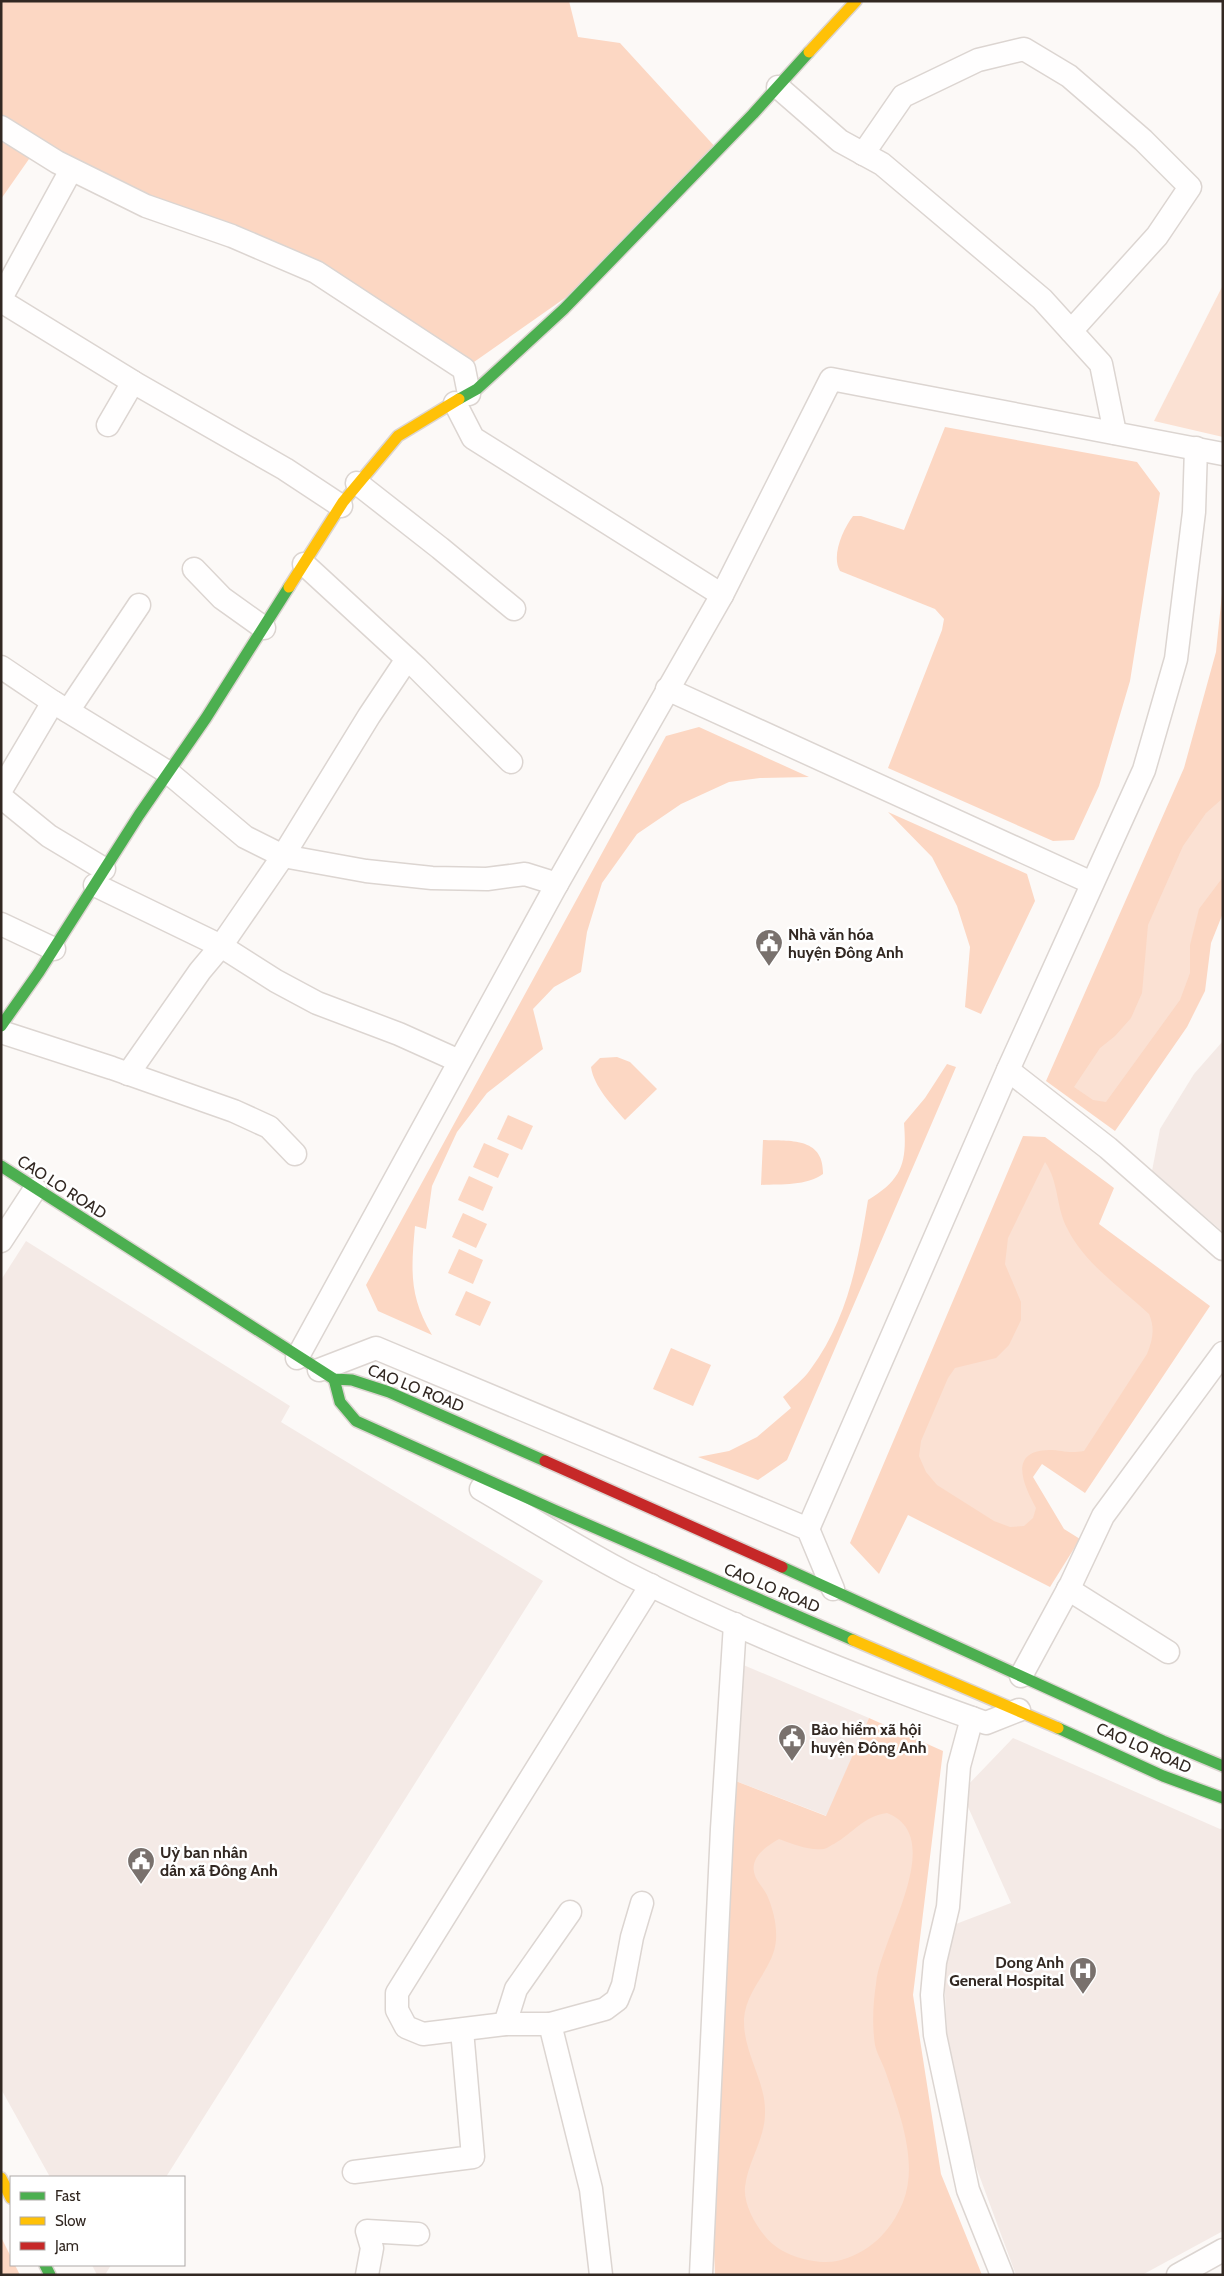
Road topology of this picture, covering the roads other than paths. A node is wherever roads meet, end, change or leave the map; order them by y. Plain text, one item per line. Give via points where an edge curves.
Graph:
1 (856, 1) edge
2 (778, 87) junction
3 (1, 127) edge
4 (863, 154) junction
5 (71, 170) junction
6 (1, 300) edge
7 (1071, 332) junction
8 (133, 382) junction
9 (462, 398) junction
10 (108, 426) dead end
11 (1115, 433) junction
12 (1196, 448) junction
13 (1223, 454) edge
14 (357, 483) junction
15 (341, 506) junction
16 (304, 564) junction
17 (194, 569) dead end
18 (722, 595) junction
19 (139, 605) dead end
20 (514, 610) dead end
21 (264, 628) junction
22 (407, 660) junction
23 (1, 666) edge
24 (667, 690) junction
25 (61, 707) junction
26 (511, 762) dead end
27 (169, 773) junction
28 (1, 790) edge
29 (1, 798) edge
30 (283, 856) junction
31 (99, 877) junction
32 (1092, 883) junction
33 (557, 884) junction
34 (1, 924) edge
35 (221, 946) junction
36 (54, 949) junction
37 (1, 1026) edge
38 (1, 1032) edge
39 (459, 1061) junction
40 (1008, 1070) junction
41 (128, 1074) junction
42 (295, 1154) dead end
43 (1, 1166) edge
44 (34, 1189) junction
45 (1, 1241) edge
46 (1223, 1248) edge
47 (1223, 1353) edge
48 (297, 1358) junction
49 (326, 1375) junction
50 (409, 1446) junction
51 (808, 1529) junction
52 (651, 1584) junction
53 (1068, 1589) junction
54 (833, 1590) junction
55 (734, 1624) junction
56 (844, 1636) junction
57 (1168, 1652) dead end
58 (832, 1664) junction
59 (1021, 1676) junction
60 (1019, 1710) junction
61 (972, 1718) junction
62 (1223, 1766) edge
63 (1223, 1798) edge
64 (642, 1904) dead end
65 (570, 1912) dead end
66 (505, 2024) junction
67 (550, 2024) junction
68 (462, 2030) junction
69 (354, 2172) dead end
70 (1, 2178) edge
71 (10, 2196) edge
72 (418, 2234) dead end
73 (1223, 2250) edge
74 (695, 2274) edge
75 (367, 2275) edge
76 (601, 2275) edge
77 (1002, 2275) edge
78 (1178, 2275) edge

1 - 2 main road
2 - 4 street via 840,141
2 - 9 main road via 564,309
3 - 5 street
4 - 7 street via 882,164 1042,299
4 - 7 street via 903,96 978,60 1024,49 1069,76 1143,140 1190,187 1157,236
5 - 6 street
5 - 9 street via 146,206 232,236 316,272 464,369
6 - 8 street
7 - 11 street via 1101,364
8 - 10 street
8 - 15 street via 285,469
9 - 14 main road via 398,436
9 - 18 street via 473,438
11 - 12 street
11 - 18 street via 831,379
12 - 13 street
12 - 32 street via 1194,512 1176,659 1144,770
14 - 15 main road
14 - 20 street
15 - 16 main road
16 - 21 main road
16 - 22 street
17 - 21 street via 222,598
18 - 24 street
19 - 25 street
21 - 27 main road
22 - 26 street
22 - 30 street
23 - 25 street
24 - 32 street
24 - 33 street
25 - 27 street
25 - 28 street
27 - 30 street via 245,837
27 - 31 main road via 138,814
29 - 31 street
30 - 33 street via 366,871 432,878 524,874
30 - 35 street
31 - 35 street
31 - 36 main road
32 - 40 street
33 - 39 street
34 - 36 street
35 - 39 street via 317,1003
35 - 41 street
36 - 37 main road
38 - 41 street
39 - 48 street
40 - 46 street via 1108,1148
40 - 51 street
41 - 42 street via 234,1111 269,1127
43 - 44 main road, CAO LO ROAD
44 - 45 street
44 - 48 main road, CAO LO ROAD
47 - 53 street via 1103,1516
48 - 49 main road, CAO LO ROAD
49 - 50 main road, CAO LO ROAD via 340,1402 356,1421
49 - 51 street via 376,1348
49 - 54 main road, CAO LO ROAD via 389,1392
50 - 52 street
50 - 56 main road, CAO LO ROAD
51 - 54 street
52 - 55 street
52 - 68 street via 397,1993 397,2010 406,2027 423,2034
53 - 57 street
53 - 59 street
54 - 59 main road, CAO LO ROAD
55 - 58 street
55 - 74 street
56 - 58 street
56 - 60 main road, CAO LO ROAD
58 - 61 street
59 - 62 main road, CAO LO ROAD
60 - 61 street via 986,1723
60 - 63 main road, CAO LO ROAD via 1162,1775
61 - 77 street via 959,1766 948,1907 935,1962 932,1994 935,2035 968,2190
64 - 67 street via 617,2000 605,2009
65 - 66 street via 516,1989
66 - 67 street
66 - 68 street
67 - 76 street via 591,2189
68 - 69 street via 473,2157
70 - 71 main road
72 - 75 street via 367,2231 372,2248
73 - 78 street

